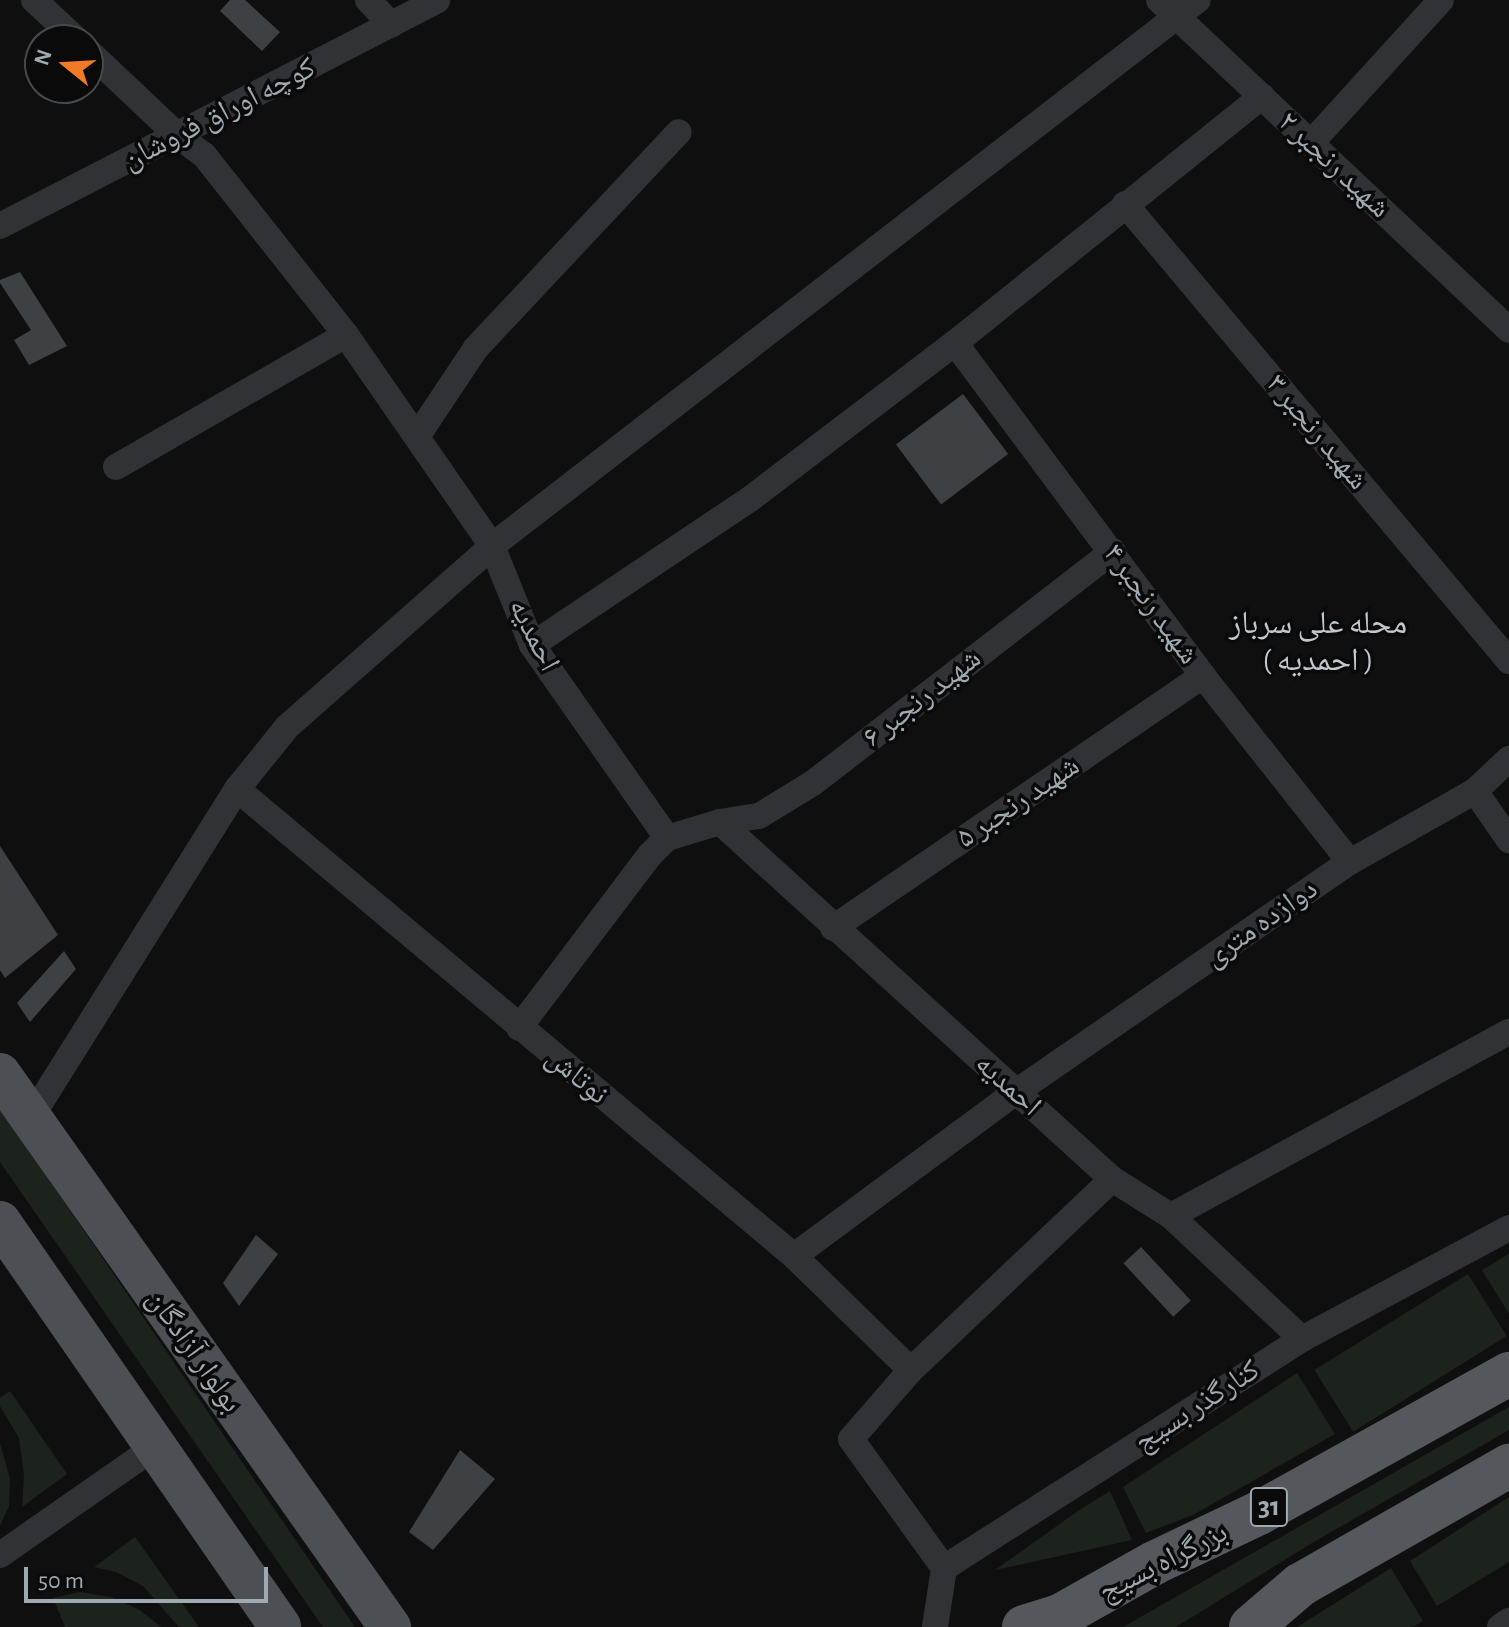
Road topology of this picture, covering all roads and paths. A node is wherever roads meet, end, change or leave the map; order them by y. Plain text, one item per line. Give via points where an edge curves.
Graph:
1 (34, 0) edge
2 (368, 0) edge
3 (437, 0) edge
4 (1198, 0) edge
5 (1441, 0) edge
6 (1168, 8) edge
7 (60, 24) edge
8 (391, 25) junction
9 (104, 66) edge
10 (1262, 96) junction
11 (679, 132) dead end
12 (177, 135) junction
13 (1311, 143) junction
14 (1125, 204) junction
15 (0, 226) edge
16 (1509, 330) edge
17 (346, 335) junction
18 (955, 343) junction
19 (418, 435) junction
20 (116, 467) dead end
21 (492, 546) junction
22 (1113, 551) junction
23 (532, 645) junction
24 (1509, 661) edge
25 (1203, 676) junction
26 (1509, 759) edge
27 (237, 789) junction
28 (1475, 791) junction
29 (720, 822) junction
30 (667, 838) junction
31 (1509, 840) edge
32 (1350, 862) junction
33 (833, 928) junction
34 (519, 1028) junction
35 (1509, 1032) edge
36 (0, 1074) edge
37 (1016, 1092) junction
38 (30, 1119) junction
39 (1112, 1179) junction
40 (1171, 1216) junction
41 (0, 1222) edge
42 (1509, 1228) edge
43 (794, 1256) junction
44 (1302, 1339) junction
45 (911, 1370) junction
46 (1509, 1374) edge
47 (156, 1446) junction
48 (1509, 1466) edge
49 (2, 1549) edge
50 (944, 1568) junction
51 (1509, 1621) edge
52 (1048, 1623) edge
53 (280, 1627) edge
54 (390, 1627) edge
55 (935, 1627) edge
56 (1251, 1627) edge
57 (1500, 1627) edge

1 - 7 street
2 - 8 street
3 - 8 street, کوچه اوراق فروشان
4 - 6 street
5 - 13 street
6 - 10 street, ۲ شهید رنجبر
6 - 21 street
8 - 12 street, کوچه اوراق فروشان
9 - 12 street, احمدیه
10 - 13 street, ۲ شهید رنجبر
10 - 14 street
11 - 19 street via 476,348
12 - 15 street, کوچه اوراق فروشان
12 - 17 street, احمدیه via 204,155
13 - 16 street, ۲ شهید رنجبر
14 - 18 street
14 - 24 street, شهید رنجبر ۳
17 - 19 street, احمدیه
17 - 20 street
18 - 22 street, شهید رنجبر ۴
18 - 23 street via 750,499
19 - 21 street, احمدیه
21 - 23 street, احمدیه
21 - 27 street via 287,727
22 - 25 street, شهید رنجبر ۴
22 - 29 street, شهید رنجبر ۶ via 813,783 759,816
23 - 30 street, احمدیه
25 - 32 street, شهید رنجبر ۴
25 - 33 street, شهید رنجبر ۵
26 - 28 street, دوازده متری
27 - 34 street, نوتاش
27 - 38 street
28 - 31 street
28 - 32 street, دوازده متری
29 - 30 street, شهید رنجبر ۶
29 - 33 street, احمدیه
30 - 34 street
32 - 37 street, دوازده متری
33 - 37 street, احمدیه
34 - 43 street, نوتاش
35 - 40 street
36 - 38 main road, بولوار آزادگان
37 - 39 street, احمدیه
37 - 43 street, دوازده متری
38 - 54 main road, بولوار آزادگان
39 - 40 street, احمدیه
39 - 45 street
40 - 44 street, احمدیه
41 - 47 main road
42 - 44 street, کنارگذر بسیج
43 - 45 street, نوتاش
44 - 50 street, کنارگذر بسیج
45 - 50 street via 851,1439
46 - 52 highway, بزرگراه بسیج / 31
47 - 49 street
47 - 53 main road
48 - 56 highway via 1300,1585
50 - 55 street
51 - 57 street

